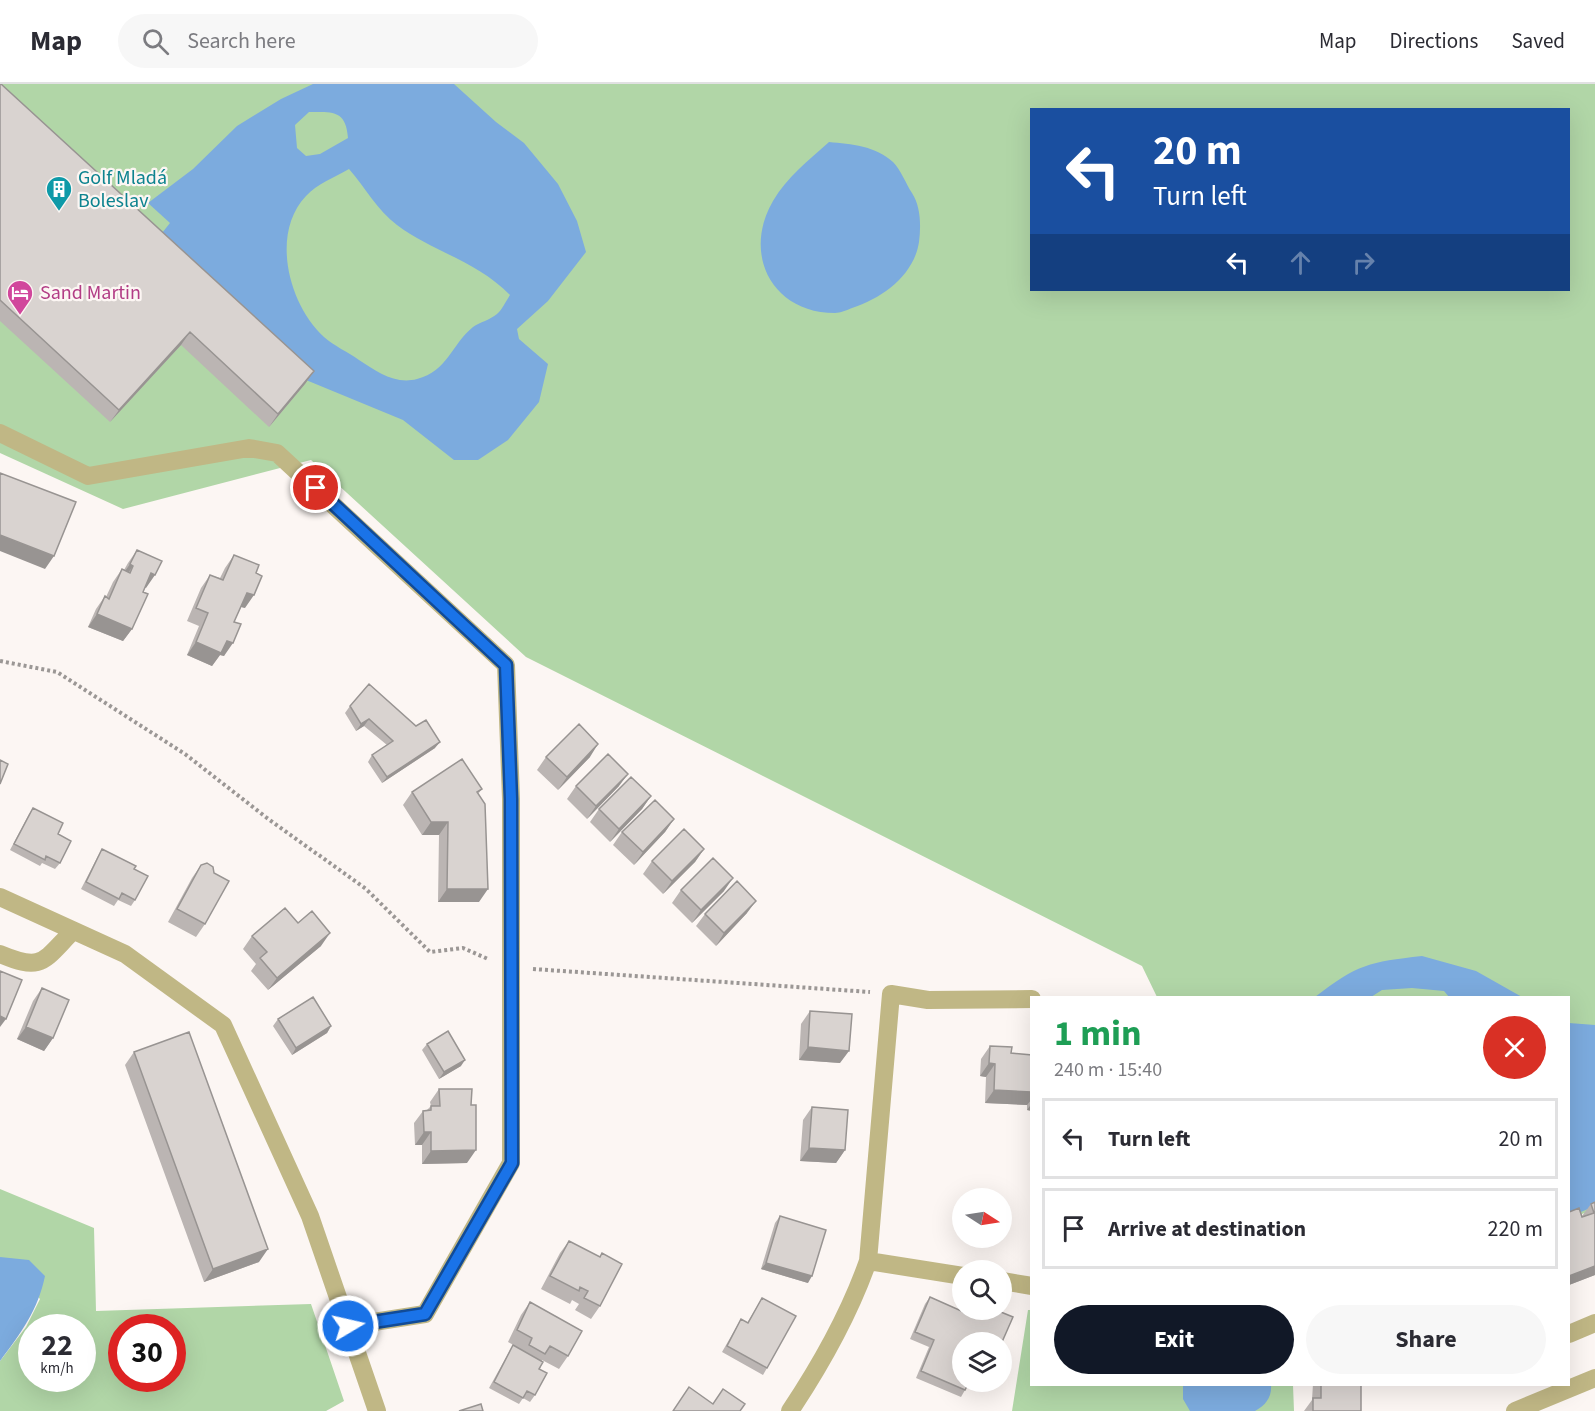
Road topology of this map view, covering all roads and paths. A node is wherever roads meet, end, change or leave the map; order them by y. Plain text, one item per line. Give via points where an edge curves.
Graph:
1 (0, 433) edge
2 (0, 660) edge
3 (0, 897) edge
4 (73, 931) junction
5 (0, 954) edge
6 (511, 968) junction
7 (891, 994) junction
8 (1030, 999) edge
9 (868, 1262) junction
10 (952, 1274) edge
11 (1012, 1283) edge
12 (1030, 1286) edge
13 (1595, 1323) edge
14 (348, 1326) junction
15 (1570, 1334) edge
16 (1595, 1378) edge
17 (376, 1411) edge
18 (790, 1411) edge
19 (1515, 1411) edge

1 - 6 street via 88,476 249,448 277,453 506,665
2 - 6 path via 57,672 185,754 366,889 430,952 463,948
3 - 4 street
4 - 5 street via 34,964
4 - 14 street via 125,954 223,1025 310,1216
6 - 7 path
6 - 14 street via 512,1163 425,1314
7 - 8 street via 928,1000
7 - 9 street
9 - 10 street
9 - 18 street via 856,1296 821,1365
11 - 12 street
13 - 15 street
14 - 17 street
16 - 19 street

